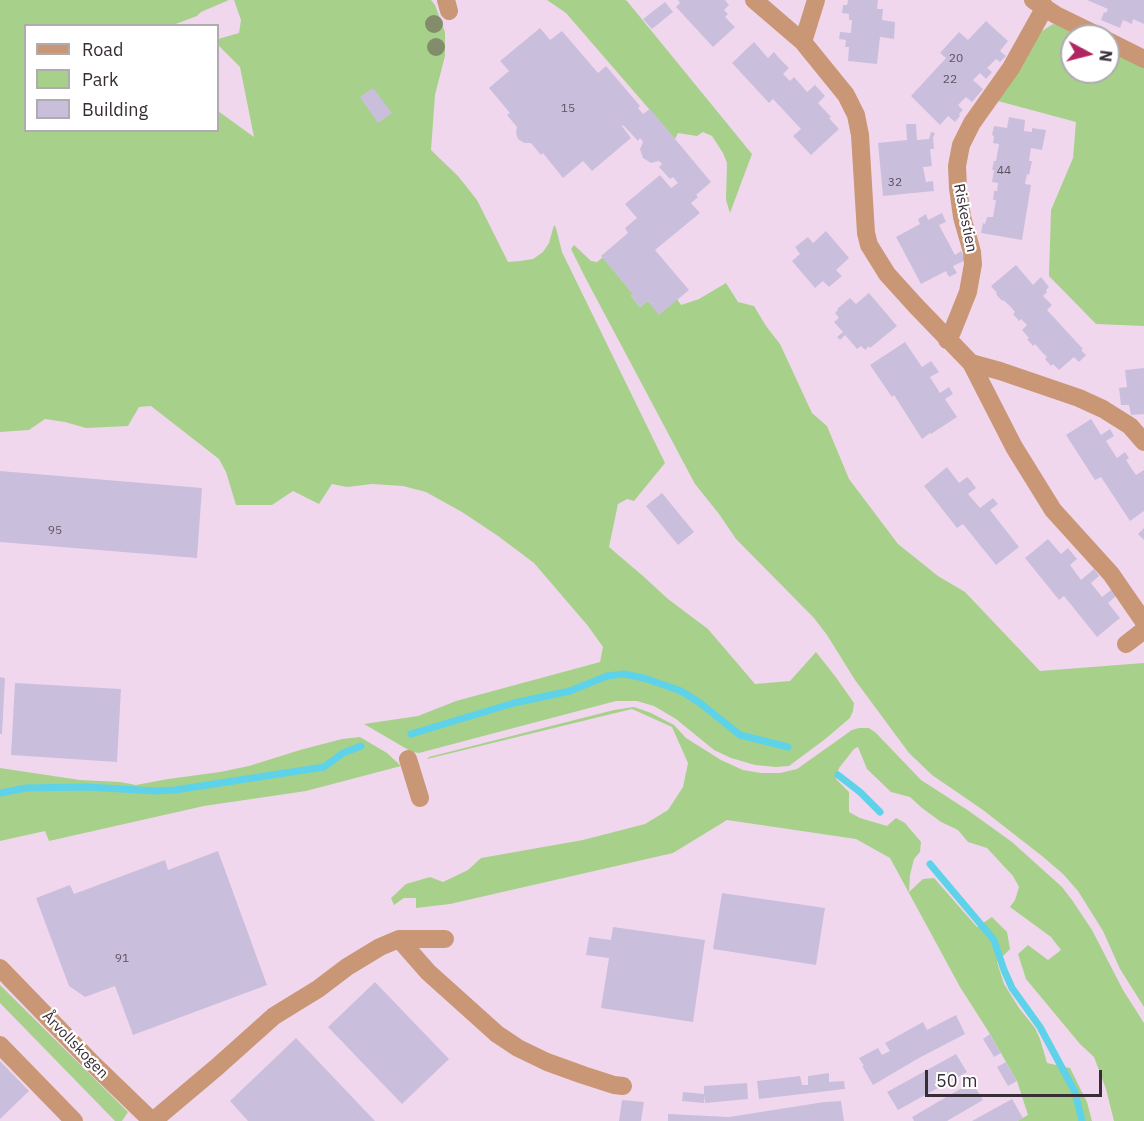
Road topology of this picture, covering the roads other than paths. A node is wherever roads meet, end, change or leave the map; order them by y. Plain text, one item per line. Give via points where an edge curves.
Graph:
1 (754, 0) edge
2 (816, 0) edge
3 (1039, 4) edge
4 (1076, 24) edge
5 (803, 42) junction
6 (1120, 47) edge
7 (1144, 59) edge
8 (947, 340) junction
9 (971, 363) junction
10 (1137, 426) edge
11 (1144, 442) edge
12 (1144, 622) edge
13 (1144, 630) edge
14 (1126, 644) dead end
15 (408, 759) dead end
16 (420, 798) dead end
17 (399, 939) junction
18 (445, 939) dead end
19 (0, 968) edge
20 (0, 1046) edge
21 (623, 1086) dead end
22 (74, 1121) edge
23 (152, 1121) edge

1 - 5 street
2 - 5 street
3 - 4 street
3 - 8 street, Riskestien via 1011,68 961,145 958,188 973,264 968,292
5 - 8 street via 846,95 856,115 869,245 887,274
6 - 7 street
8 - 9 street
9 - 10 street via 1079,398
9 - 12 street via 1014,447 1053,510 1111,574
10 - 11 street
13 - 14 street
15 - 16 street
17 - 18 street
17 - 21 street via 428,972 496,1034 518,1048 583,1075
17 - 23 street via 380,946 274,1016
19 - 23 street, Årvollskogen
20 - 22 street

